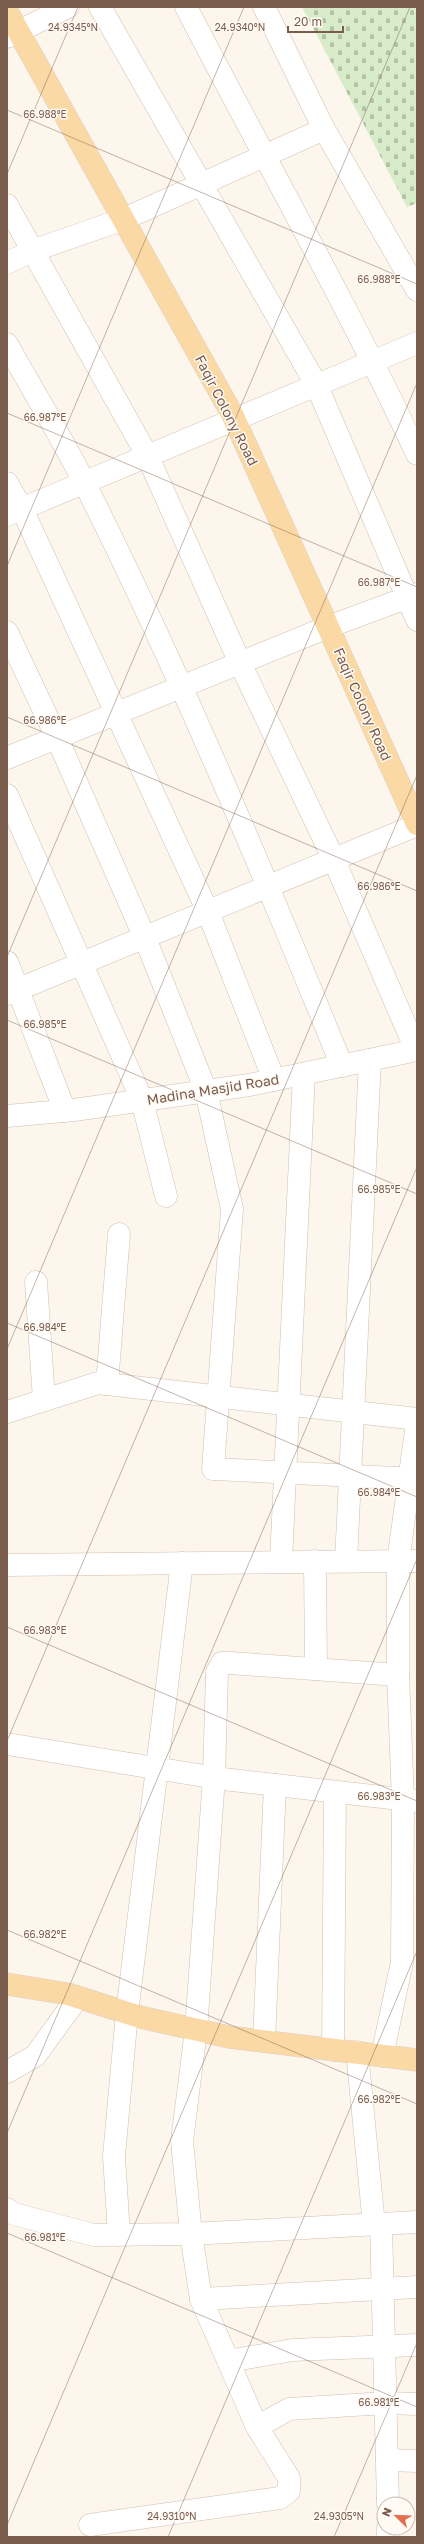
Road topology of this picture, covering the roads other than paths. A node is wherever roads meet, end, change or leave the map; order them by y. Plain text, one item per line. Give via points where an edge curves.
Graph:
1 (68, 7) edge
2 (100, 7) edge
3 (186, 7) edge
4 (264, 7) edge
5 (7, 11) edge
6 (13, 35) edge
7 (324, 129) junction
8 (263, 156) junction
9 (200, 184) junction
10 (7, 204) edge
11 (124, 219) junction
12 (32, 251) junction
13 (7, 263) edge
14 (417, 290) edge
15 (417, 343) edge
16 (7, 344) edge
17 (374, 361) junction
18 (317, 386) junction
19 (235, 421) junction
20 (417, 454) edge
21 (148, 456) junction
22 (7, 483) edge
23 (85, 483) junction
24 (14, 512) edge
25 (412, 596) edge
26 (417, 620) edge
27 (328, 627) junction
28 (7, 632) edge
29 (240, 663) junction
30 (181, 687) junction
31 (116, 714) junction
32 (57, 738) junction
33 (7, 758) edge
34 (7, 795) edge
35 (417, 825) edge
36 (334, 860) junction
37 (268, 887) junction
38 (208, 912) junction
39 (145, 938) junction
40 (7, 962) edge
41 (80, 964) junction
42 (13, 992) edge
43 (417, 1050) edge
44 (370, 1060) junction
45 (342, 1066) junction
46 (304, 1074) junction
47 (274, 1080) junction
48 (206, 1091) junction
49 (142, 1100) junction
50 (65, 1111) junction
51 (7, 1116) edge
52 (166, 1196) dead end
53 (119, 1234) dead end
54 (36, 1282) dead end
55 (107, 1384) junction
56 (219, 1397) junction
57 (44, 1400) junction
58 (288, 1404) junction
59 (7, 1412) edge
60 (353, 1412) junction
61 (417, 1419) edge
62 (417, 1424) edge
63 (285, 1473) junction
64 (350, 1476) junction
65 (413, 1479) edge
66 (281, 1561) junction
67 (315, 1561) junction
68 (346, 1561) junction
69 (408, 1562) edge
70 (182, 1563) junction
71 (7, 1565) edge
72 (316, 1669) junction
73 (398, 1675) junction
74 (7, 1744) edge
75 (157, 1767) junction
76 (214, 1777) junction
77 (275, 1785) junction
78 (335, 1792) junction
79 (410, 1801) edge
80 (7, 1984) edge
81 (78, 1997) junction
82 (127, 2013) junction
83 (196, 2030) junction
84 (264, 2041) junction
85 (333, 2050) junction
86 (356, 2052) junction
87 (382, 2056) junction
88 (417, 2060) edge
89 (7, 2072) edge
90 (7, 2209) edge
91 (417, 2222) edge
92 (378, 2224) junction
93 (191, 2234) junction
94 (119, 2235) junction
95 (417, 2287) edge
96 (384, 2289) junction
97 (201, 2299) junction
98 (417, 2345) edge
99 (385, 2346) junction
100 (228, 2361) junction
101 (386, 2403) junction
102 (417, 2404) edge
103 (257, 2427) junction
104 (387, 2460) junction
105 (417, 2461) edge
106 (388, 2496) edge
107 (90, 2525) dead end

1 - 6 street
2 - 9 street
3 - 8 street
4 - 7 street
5 - 6 main road, Faqir Colony Road
6 - 11 main road, Faqir Colony Road
7 - 8 street
7 - 14 street
8 - 9 street
8 - 17 street
9 - 11 street
9 - 18 street
10 - 12 street
11 - 12 street
11 - 19 main road, Faqir Colony Road
12 - 13 street
12 - 21 street
15 - 17 street
16 - 23 street
17 - 18 street
17 - 20 street
18 - 19 street
18 - 25 street
19 - 21 street
19 - 27 main road, Faqir Colony Road
21 - 23 street
21 - 29 street
22 - 24 street
23 - 24 street
23 - 30 street
24 - 31 street
25 - 26 street
25 - 27 street
27 - 29 street
27 - 35 main road, Faqir Colony Road
28 - 32 street
29 - 30 street
29 - 36 street
30 - 31 street
30 - 37 street
31 - 32 street
31 - 38 street
32 - 33 street
32 - 39 street
34 - 41 street
35 - 36 street
36 - 37 street
36 - 43 street
37 - 38 street
37 - 45 street
38 - 39 street
38 - 47 street
39 - 41 street
39 - 48 street
40 - 42 street
41 - 42 street
41 - 49 street
42 - 50 street
43 - 44 street, Madina Masjid Road
44 - 45 street, Madina Masjid Road
44 - 60 street
45 - 46 street, Madina Masjid Road
46 - 47 street, Madina Masjid Road
46 - 58 street
47 - 48 street, Madina Masjid Road
48 - 49 street, Madina Masjid Road
48 - 56 street via 232,1209
49 - 50 street, Madina Masjid Road
49 - 52 street
50 - 51 street, Madina Masjid Road
53 - 55 street
54 - 57 street
55 - 56 street
55 - 57 street via 98,1383
56 - 58 street
56 - 63 street via 214,1469
57 - 59 street
58 - 60 street
58 - 63 street
60 - 61 street
60 - 64 street
62 - 65 street
63 - 64 street
63 - 66 street
64 - 65 street
64 - 68 street
65 - 69 street
66 - 67 street
66 - 70 street
67 - 68 street
67 - 72 street
68 - 69 street
69 - 73 street
70 - 71 street
70 - 75 street
72 - 73 street
72 - 76 street via 222,1663 217,1672
73 - 79 street
74 - 75 street
75 - 76 street
75 - 82 street
76 - 77 street
76 - 83 street
77 - 78 street
77 - 84 street
78 - 79 street
78 - 85 street
79 - 87 street via 402,1962
80 - 81 main road
81 - 82 main road
81 - 89 street via 35,2056
82 - 83 main road
82 - 94 street via 114,2156
83 - 84 main road
83 - 93 street via 182,2141
84 - 85 main road
85 - 86 main road
86 - 87 main road
86 - 92 street
87 - 88 main road
90 - 94 street via 14,2214 94,2235
91 - 92 street
92 - 93 street
92 - 96 street
93 - 94 street
93 - 97 street
95 - 96 street
96 - 97 street
96 - 99 street
97 - 100 street
98 - 99 street
99 - 100 street via 293,2350
99 - 101 street
100 - 103 street
101 - 102 street
101 - 103 street via 289,2409
101 - 104 street
103 - 107 street via 289,2478 289,2491 284,2495
104 - 105 street
104 - 106 street

